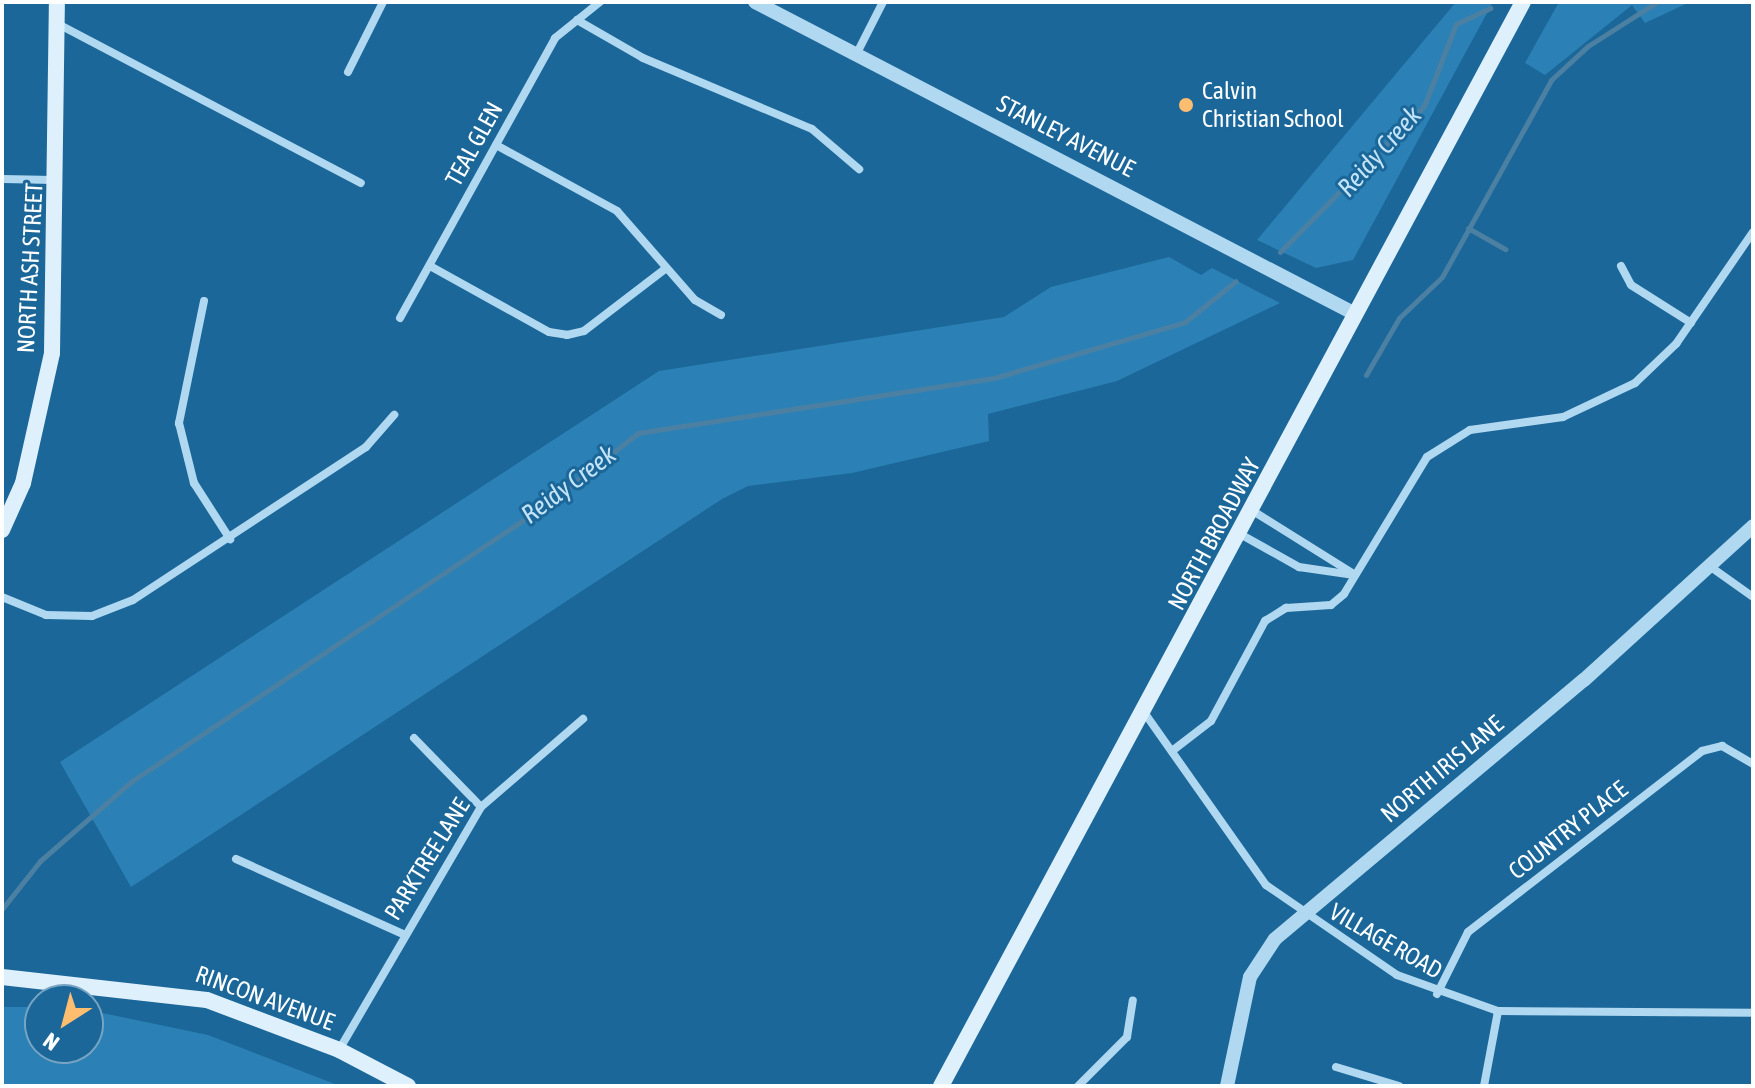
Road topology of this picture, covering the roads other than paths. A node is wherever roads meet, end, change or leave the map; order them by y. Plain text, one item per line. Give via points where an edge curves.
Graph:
1 (57, 2) edge
2 (383, 2) edge
3 (600, 2) edge
4 (755, 2) edge
5 (883, 2) edge
6 (1523, 2) edge
7 (577, 20) junction
8 (58, 24) junction
9 (856, 55) junction
10 (348, 72) dead end
11 (496, 145) junction
12 (859, 169) dead end
13 (2, 179) edge
14 (58, 180) junction
15 (361, 183) dead end
16 (1753, 232) edge
17 (430, 266) junction
18 (1621, 266) dead end
19 (665, 269) junction
20 (204, 301) dead end
21 (1355, 314) junction
22 (721, 315) dead end
23 (400, 318) dead end
24 (1691, 323) junction
25 (394, 415) dead end
26 (1253, 511) junction
27 (1753, 526) edge
28 (2, 530) edge
29 (1240, 534) junction
30 (230, 539) junction
31 (1708, 564) junction
32 (1354, 575) junction
33 (2, 597) edge
34 (1753, 597) edge
35 (1146, 715) junction
36 (583, 719) dead end
37 (414, 738) dead end
38 (1172, 751) junction
39 (1753, 764) edge
40 (481, 807) junction
41 (236, 859) dead end
42 (1300, 915) junction
43 (403, 934) junction
44 (2, 977) edge
45 (1437, 994) junction
46 (1133, 1000) dead end
47 (1498, 1011) junction
48 (1753, 1013) edge
49 (339, 1050) junction
50 (1336, 1067) dead end
51 (408, 1086) edge
52 (941, 1086) edge
53 (1078, 1086) edge
54 (1227, 1086) edge
55 (1399, 1086) edge
56 (1484, 1086) edge

1 - 8 main road, NORTH ASH STREET
2 - 10 street
3 - 7 street, TEAL GLEN
4 - 9 street, STANLEY AVENUE
5 - 9 street
6 - 21 main road, NORTH BROADWAY
7 - 11 street, TEAL GLEN via 555,38
7 - 12 street via 643,58 812,129
8 - 14 main road, NORTH ASH STREET
8 - 15 street
9 - 21 street, STANLEY AVENUE
11 - 17 street, TEAL GLEN
11 - 19 street via 617,211
13 - 14 street
14 - 28 main road, NORTH ASH STREET via 52,353 23,483
16 - 24 street
17 - 19 street via 549,332 567,335 584,331
17 - 23 street, TEAL GLEN
18 - 24 street via 1631,285
19 - 22 street
20 - 30 street via 179,423 194,483
21 - 26 main road, NORTH BROADWAY
24 - 32 street via 1663,361 1610,399 1563,417 1470,430 1427,457
25 - 30 street via 366,447
26 - 29 main road, NORTH BROADWAY
26 - 32 street
27 - 31 street, NORTH IRIS LANE
29 - 32 street via 1299,567
29 - 35 main road, NORTH BROADWAY
30 - 33 street via 133,600 92,616 46,615
31 - 34 street
31 - 42 street, NORTH IRIS LANE via 1584,680
32 - 38 street via 1331,605 1286,608 1265,621 1211,721
35 - 38 street, VILLAGE ROAD
35 - 52 main road, NORTH BROADWAY
36 - 40 street, PARKTREE LANE
37 - 40 street
38 - 42 street, VILLAGE ROAD via 1266,885
39 - 45 street, COUNTRY PLACE via 1722,746 1702,751 1468,932
40 - 43 street, PARKTREE LANE
41 - 43 street
42 - 45 street, VILLAGE ROAD
42 - 54 street, NORTH IRIS LANE via 1251,974
43 - 49 street, PARKTREE LANE
44 - 49 main road, RINCON AVENUE via 174,991
45 - 47 street, VILLAGE ROAD
46 - 53 street via 1127,1037
47 - 48 street, VILLAGE ROAD
47 - 56 street
49 - 51 main road, RINCON AVENUE
50 - 55 street

